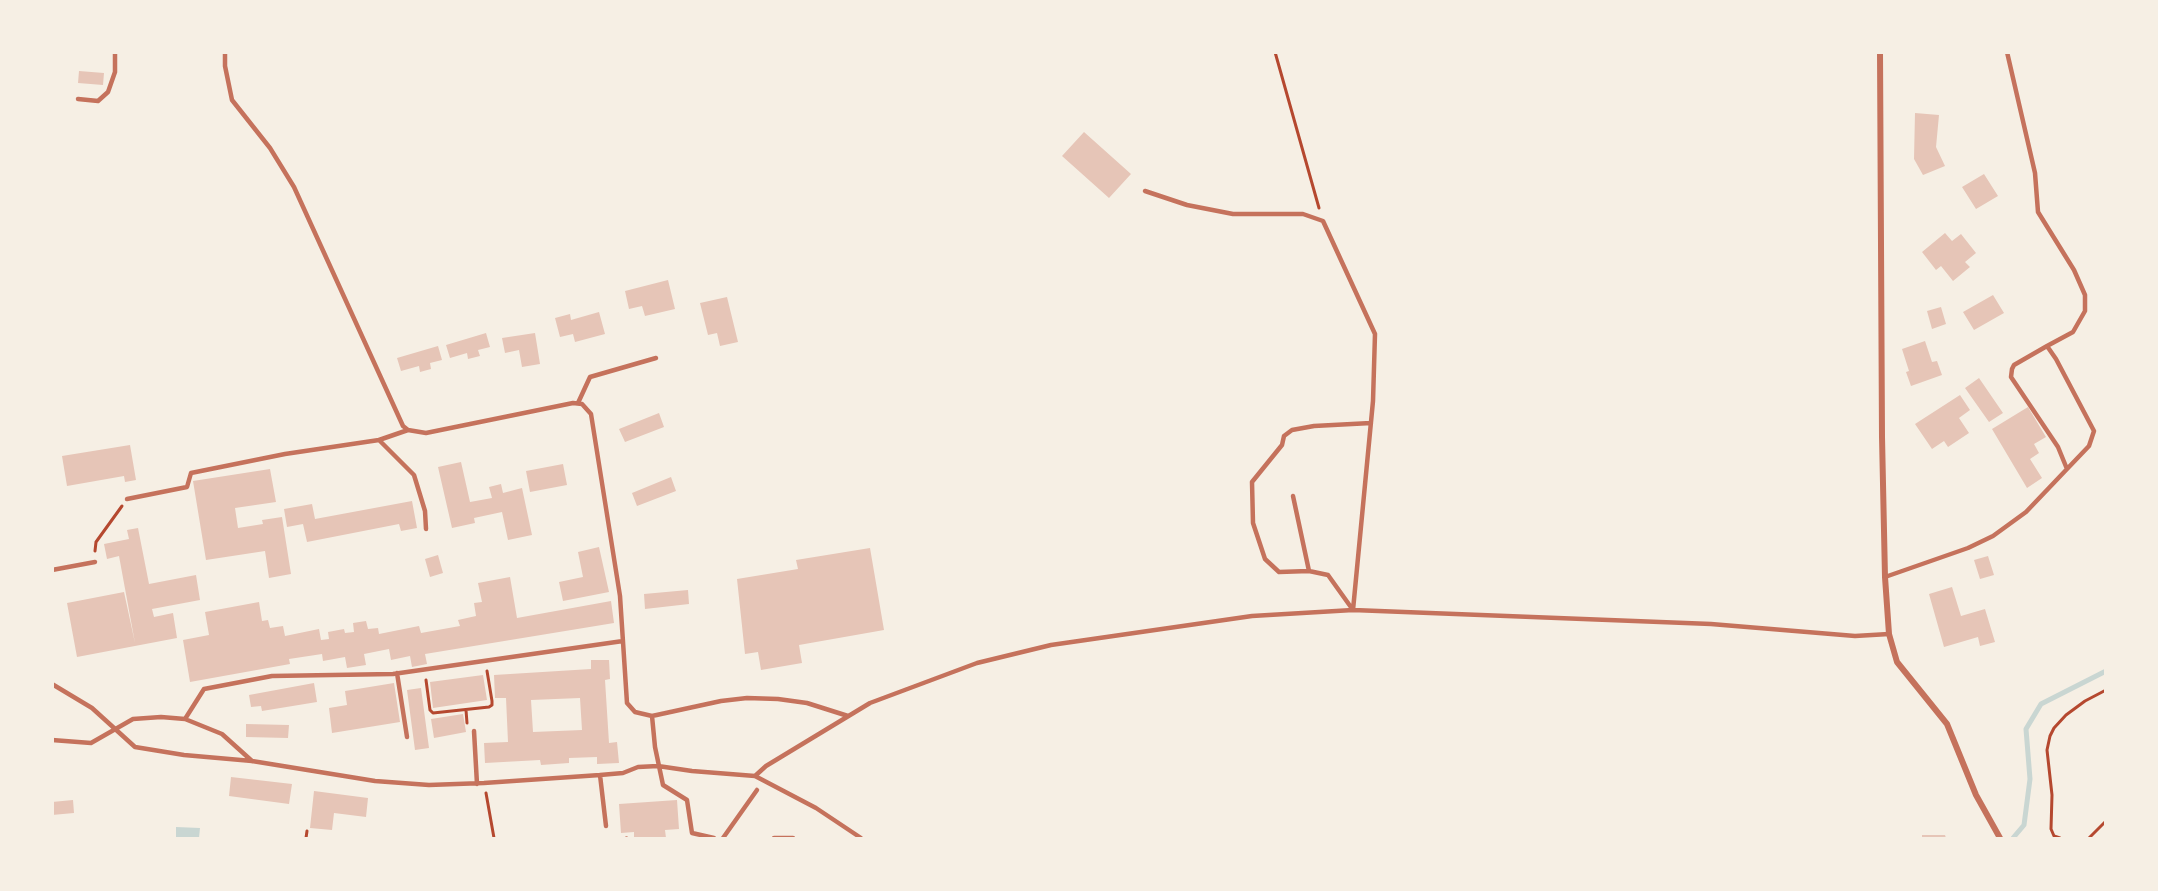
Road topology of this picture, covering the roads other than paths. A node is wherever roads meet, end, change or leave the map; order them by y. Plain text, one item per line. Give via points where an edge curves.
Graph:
1 (116, 52) edge
2 (225, 52) edge
3 (1880, 52) edge
4 (2007, 52) edge
5 (78, 99) dead end
6 (1145, 191) dead end
7 (2047, 346) junction
8 (656, 358) dead end
9 (578, 404) junction
10 (1371, 423) junction
11 (408, 430) junction
12 (379, 440) junction
13 (2067, 469) junction
14 (1293, 496) dead end
15 (127, 499) dead end
16 (426, 529) dead end
17 (95, 562) dead end
18 (52, 570) edge
19 (1309, 571) junction
20 (1885, 577) junction
21 (1353, 610) junction
22 (1889, 634) junction
23 (622, 641) junction
24 (398, 673) junction
25 (52, 684) edge
26 (652, 716) junction
27 (848, 716) junction
28 (185, 719) junction
29 (115, 729) junction
30 (474, 731) dead end
31 (407, 737) dead end
32 (52, 740) edge
33 (252, 761) junction
34 (658, 766) junction
35 (600, 775) junction
36 (755, 776) junction
37 (477, 784) junction
38 (757, 789) dead end
39 (606, 826) dead end
40 (714, 838) edge
41 (723, 838) edge
42 (774, 838) edge
43 (793, 838) edge
44 (861, 838) edge
45 (2000, 838) edge

1 - 5 lane via 108,92 98,101
2 - 11 lane via 232,100 270,148 294,187
3 - 20 street
4 - 7 lane via 2035,173 2038,212 2085,295 2085,311 2073,332
6 - 10 lane via 1186,205 1233,214 1303,214 1323,221 1375,334
7 - 13 lane via 2094,431 2089,446
7 - 13 lane via 2014,365 2011,377 2058,447
8 - 9 lane via 590,377
9 - 11 lane via 426,433
9 - 23 lane via 591,414 620,596
10 - 19 lane via 1292,430 1252,482 1253,523 1265,559 1279,572
10 - 21 lane
11 - 12 lane
12 - 15 lane via 191,473 187,487
12 - 16 lane via 414,476
13 - 20 lane via 2042,498 1993,536
14 - 19 lane
17 - 18 lane
19 - 21 lane via 1328,575
20 - 22 street
21 - 22 lane via 1711,624 1855,636
21 - 27 lane via 1252,616 1051,645 978,663 870,703
22 - 45 street via 1897,662 1947,724 1976,795
23 - 24 lane
23 - 26 lane via 627,703 635,711
24 - 28 lane via 272,676 204,689
24 - 31 lane
25 - 29 lane via 92,708
26 - 27 lane via 747,698 807,703
26 - 34 lane
27 - 36 lane
28 - 29 lane via 133,719
28 - 33 lane via 222,734
29 - 32 lane via 91,743
29 - 33 lane via 135,747
30 - 37 lane
33 - 37 lane via 375,781
34 - 35 lane
34 - 36 lane
34 - 40 lane via 663,785 687,800 692,833
35 - 37 lane
35 - 39 lane
36 - 44 lane via 816,808
38 - 41 lane
42 - 43 lane

